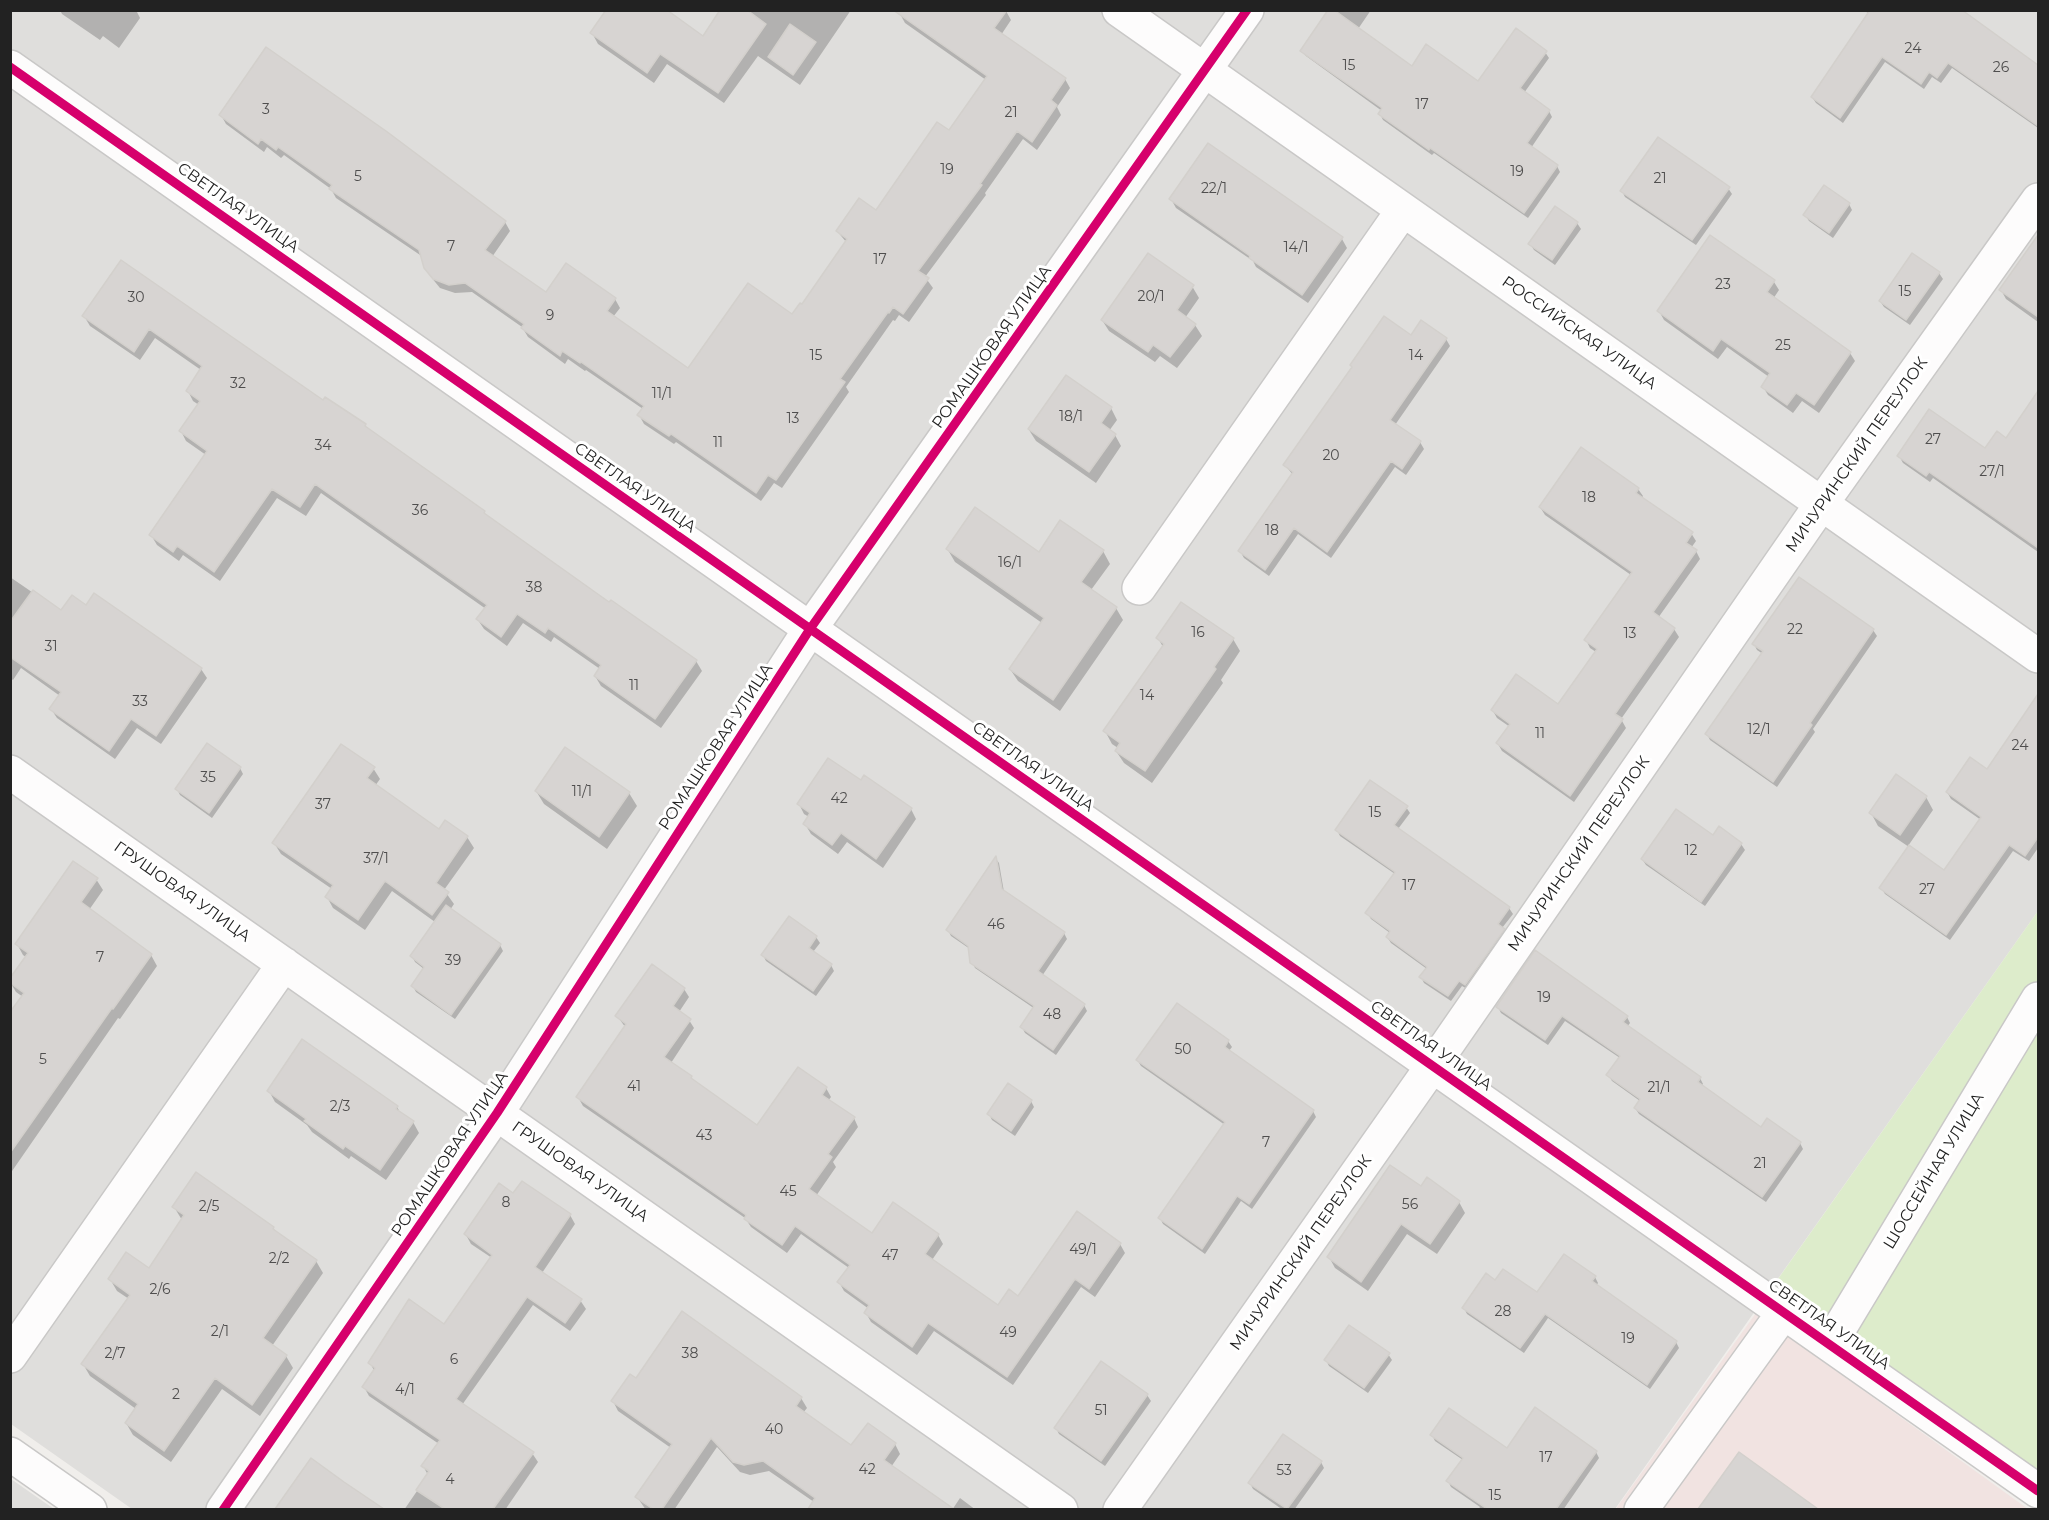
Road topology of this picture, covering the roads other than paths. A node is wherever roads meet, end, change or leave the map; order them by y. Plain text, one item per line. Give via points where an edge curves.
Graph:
1 (1119, 10) edge
2 (1247, 10) edge
3 (10, 67) edge
4 (1205, 71) junction
5 (2038, 200) edge
6 (1403, 210) junction
7 (1822, 503) junction
8 (1139, 588) dead end
9 (810, 629) junction
10 (2038, 656) edge
11 (10, 772) edge
12 (284, 964) junction
13 (2038, 999) edge
14 (1433, 1065) junction
15 (497, 1113) junction
16 (1784, 1312) junction
17 (1830, 1344) junction
18 (10, 1356) edge
19 (10, 1454) edge
20 (2038, 1491) edge
21 (90, 1509) edge
22 (223, 1509) edge
23 (1061, 1509) edge
24 (1120, 1509) edge
25 (1641, 1509) edge

1 - 4 street, РОССИЙСКАЯ УЛИЦА
2 - 4 street, РОМАШКОВАЯ УЛИЦА
3 - 9 street, СВЕТЛАЯ УЛИЦА
4 - 6 street, РОССИЙСКАЯ УЛИЦА
4 - 9 street, РОМАШКОВАЯ УЛИЦА
5 - 7 street, МИЧУРИНСКИЙ ПЕРЕУЛОК
6 - 7 street, РОССИЙСКАЯ УЛИЦА
6 - 8 street
7 - 10 street, РОССИЙСКАЯ УЛИЦА
7 - 14 street, МИЧУРИНСКИЙ ПЕРЕУЛОК
9 - 14 street, СВЕТЛАЯ УЛИЦА
9 - 15 street, РОМАШКОВАЯ УЛИЦА
11 - 12 street, ГРУШОВАЯ УЛИЦА
12 - 15 street, ГРУШОВАЯ УЛИЦА
12 - 18 street
13 - 17 street, ШОССЕЙНАЯ УЛИЦА
14 - 16 street, СВЕТЛАЯ УЛИЦА
14 - 24 street, МИЧУРИНСКИЙ ПЕРЕУЛОК
15 - 22 street, РОМАШКОВАЯ УЛИЦА
15 - 23 street, ГРУШОВАЯ УЛИЦА
16 - 17 street, СВЕТЛАЯ УЛИЦА
16 - 25 street
17 - 20 street, СВЕТЛАЯ УЛИЦА
19 - 21 street

